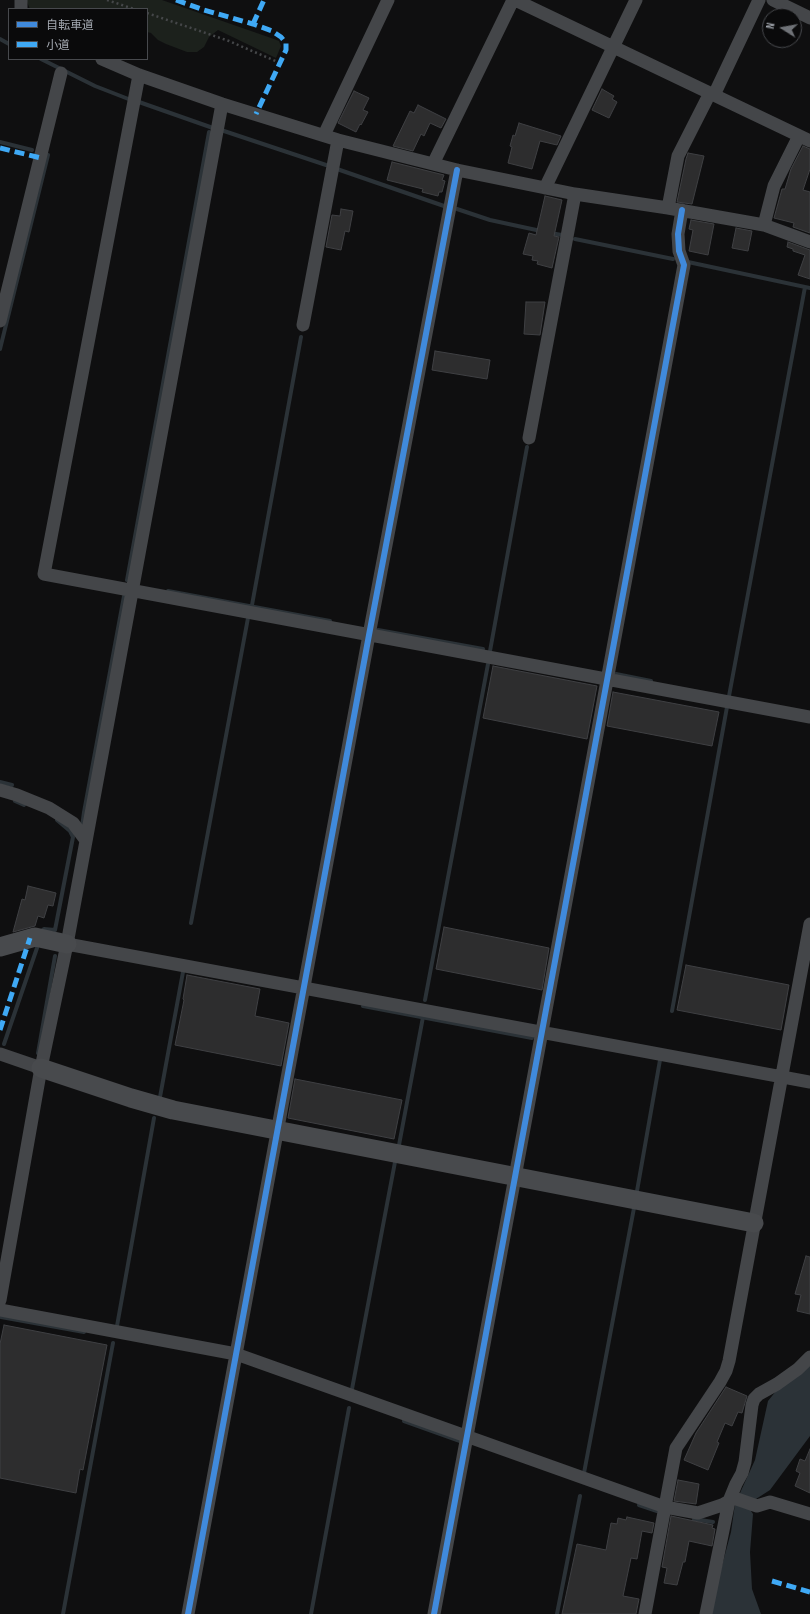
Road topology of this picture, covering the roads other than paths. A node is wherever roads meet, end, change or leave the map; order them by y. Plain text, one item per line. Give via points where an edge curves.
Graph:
1 (388, 0) edge
2 (514, 0) edge
3 (636, 0) edge
4 (759, 0) edge
5 (773, 0) edge
6 (810, 18) edge
7 (614, 47) junction
8 (104, 60) edge
9 (61, 73) dead end
10 (139, 75) junction
11 (712, 94) junction
12 (222, 104) junction
13 (324, 135) junction
14 (804, 138) edge
15 (338, 140) junction
16 (433, 164) junction
17 (458, 170) junction
18 (545, 188) junction
19 (575, 194) junction
20 (668, 208) junction
21 (682, 210) junction
22 (764, 225) junction
23 (810, 242) edge
24 (0, 321) edge
25 (303, 325) dead end
26 (529, 438) dead end
27 (132, 590) junction
28 (369, 635) junction
29 (608, 678) junction
30 (810, 717) edge
31 (0, 790) edge
32 (85, 839) junction
33 (810, 924) edge
34 (66, 944) junction
35 (0, 947) edge
36 (304, 988) junction
37 (543, 1032) junction
38 (0, 1054) edge
39 (41, 1068) junction
40 (782, 1077) junction
41 (810, 1082) edge
42 (277, 1130) junction
43 (516, 1176) junction
44 (754, 1223) junction
45 (0, 1300) edge
46 (0, 1310) edge
47 (236, 1354) junction
48 (810, 1356) edge
49 (467, 1436) junction
50 (732, 1499) junction
51 (665, 1507) junction
52 (810, 1514) edge
53 (188, 1614) edge
54 (434, 1614) edge
55 (645, 1614) edge
56 (706, 1614) edge

1 - 13 street
2 - 7 street
2 - 16 street
3 - 7 street
4 - 11 street
5 - 6 street
7 - 11 street
7 - 18 street
8 - 10 street
9 - 24 street
10 - 12 street
10 - 27 street via 44,574
11 - 14 street
11 - 20 street via 678,156
12 - 13 street
12 - 27 street
13 - 15 street
14 - 22 street via 774,186
15 - 16 street
15 - 25 street
16 - 17 street
17 - 18 street
17 - 28 street
18 - 19 street
19 - 20 street
19 - 26 street
20 - 21 street
21 - 22 street
21 - 29 street via 678,234 679,251 684,265
22 - 23 street
27 - 28 street
27 - 32 street
28 - 29 street
28 - 36 street
29 - 30 street
29 - 37 street
31 - 32 street via 17,794 49,808 73,823
32 - 34 street
33 - 40 street
34 - 35 street via 35,937
34 - 36 street
34 - 39 street
36 - 37 street
36 - 42 street
37 - 40 street
37 - 43 street
38 - 39 street
39 - 42 street via 173,1110
39 - 45 street
40 - 41 street
40 - 44 street
42 - 43 street
42 - 47 street
43 - 44 street
43 - 49 street
44 - 51 street via 726,1371 676,1448
46 - 47 street
47 - 49 street
47 - 53 street
48 - 50 street via 798,1368 754,1399 745,1462
49 - 51 street
49 - 54 street
50 - 51 street via 698,1513
50 - 52 street via 757,1506 770,1502
50 - 56 street
51 - 55 street

